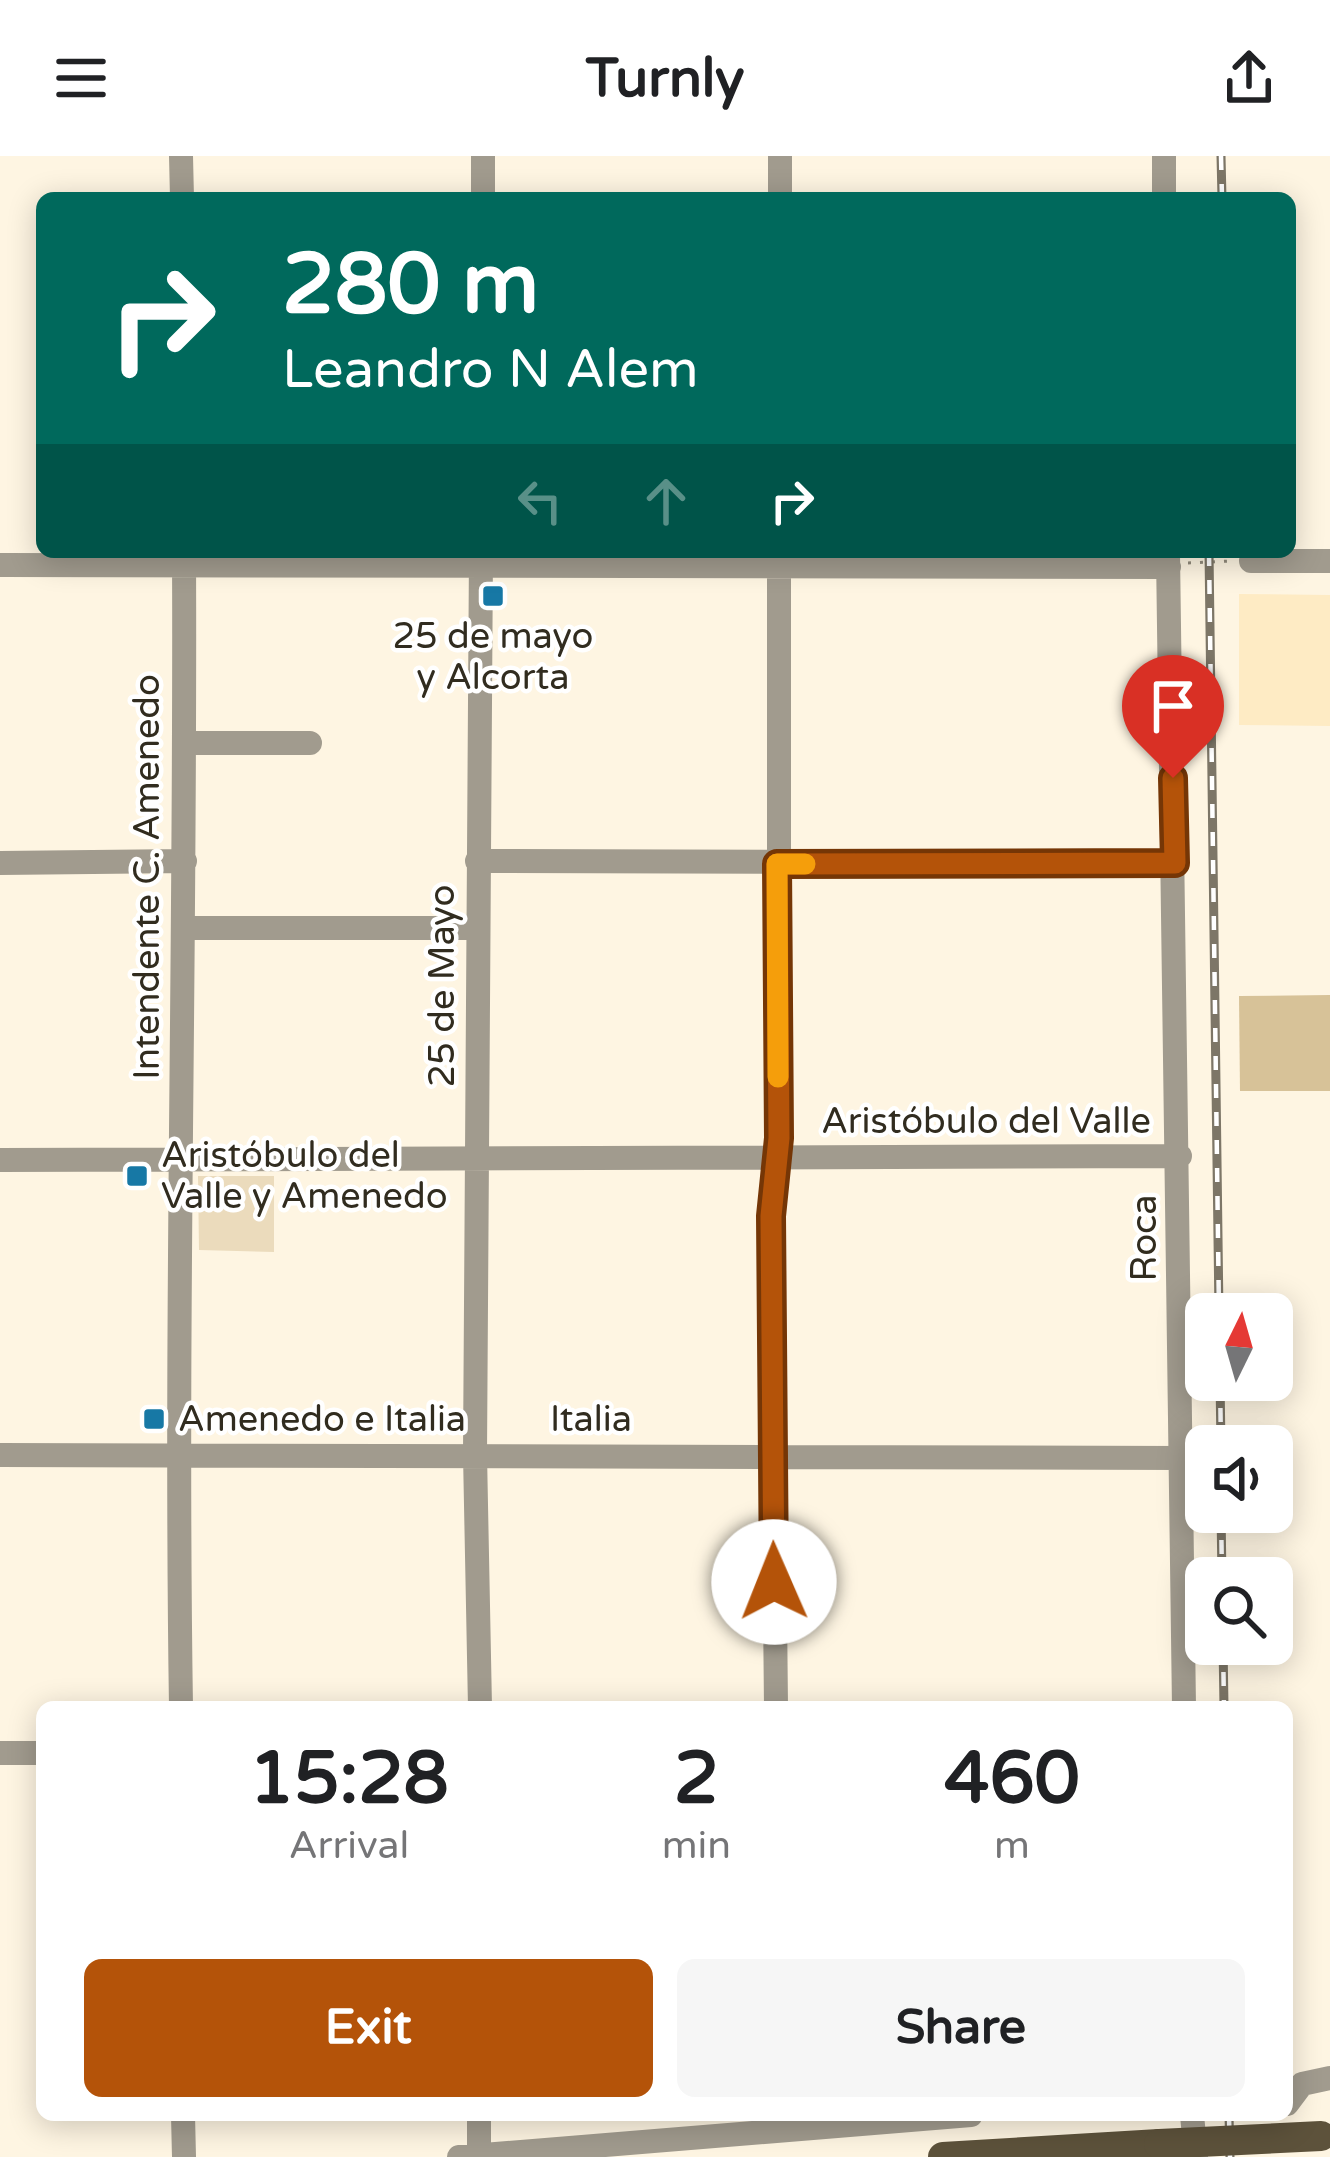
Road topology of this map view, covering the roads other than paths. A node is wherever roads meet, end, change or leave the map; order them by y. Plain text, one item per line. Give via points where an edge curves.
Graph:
1 (181, 156) edge
2 (483, 156) edge
3 (780, 156) edge
4 (1164, 156) edge
5 (182, 192) edge
6 (483, 192) edge
7 (780, 192) edge
8 (1164, 192) edge
9 (779, 558) edge
10 (184, 559) edge
11 (481, 559) edge
12 (1174, 561) edge
13 (1246, 561) road end
14 (1330, 561) edge
15 (0, 565) edge
16 (310, 742) dead end
17 (186, 743) junction
18 (477, 861) junction
19 (185, 862) junction
20 (0, 863) edge
21 (1175, 863) junction
22 (777, 864) junction
23 (184, 928) junction
24 (478, 928) junction
25 (1180, 1156) junction
26 (777, 1159) junction
27 (0, 1160) edge
28 (181, 1160) junction
29 (478, 1160) junction
30 (475, 1454) junction
31 (0, 1455) edge
32 (177, 1456) junction
33 (772, 1456) junction
34 (1181, 1458) junction
35 (181, 1701) edge
36 (480, 1701) edge
37 (776, 1701) edge
38 (1184, 1701) edge
39 (0, 1753) edge
40 (36, 1753) edge
41 (1330, 2078) edge
42 (1293, 2096) edge
43 (183, 2121) edge
44 (479, 2121) edge
45 (825, 2121) edge
46 (1193, 2121) edge
47 (1286, 2121) edge
48 (776, 2123) edge
49 (1326, 2136) edge
50 (479, 2156) edge
51 (184, 2157) edge
52 (459, 2157) edge
53 (944, 2157) edge
54 (1196, 2157) edge
55 (1289, 2157) edge

1 - 5 street
2 - 6 street
3 - 7 street
4 - 8 street
9 - 11 street
9 - 12 street
9 - 22 street
10 - 11 street
10 - 15 street
10 - 17 street, Intendente C. Amenedo
11 - 18 street, 25 de Mayo
12 - 21 street, Roca
13 - 14 street
16 - 17 street
17 - 19 street, Intendente C. Amenedo
18 - 22 street
18 - 24 street, 25 de Mayo
19 - 20 street
19 - 23 street, Intendente C. Amenedo
21 - 22 street
21 - 25 street, Roca
22 - 26 street
23 - 24 street
23 - 28 street, Intendente C. Amenedo
24 - 29 street, 25 de Mayo
25 - 26 street, Aristóbulo del Valle
25 - 34 street, Roca
26 - 29 street, Aristóbulo del Valle
26 - 33 street
27 - 28 street, Aristóbulo del Valle
28 - 29 street, Aristóbulo del Valle
28 - 32 street, Intendente C. Amenedo
29 - 30 street, 25 de Mayo
30 - 32 street, Italia
30 - 33 street, Italia
30 - 36 street, 25 de Mayo
31 - 32 street, Italia
32 - 35 street, Intendente C. Amenedo
33 - 34 street, Italia
33 - 37 street
34 - 38 street, Roca
39 - 40 street
41 - 42 street via 1302,2084
43 - 51 street
44 - 50 street
45 - 48 street
46 - 54 street
47 - 55 street
48 - 50 street
49 - 53 main road, bridge
50 - 52 street

